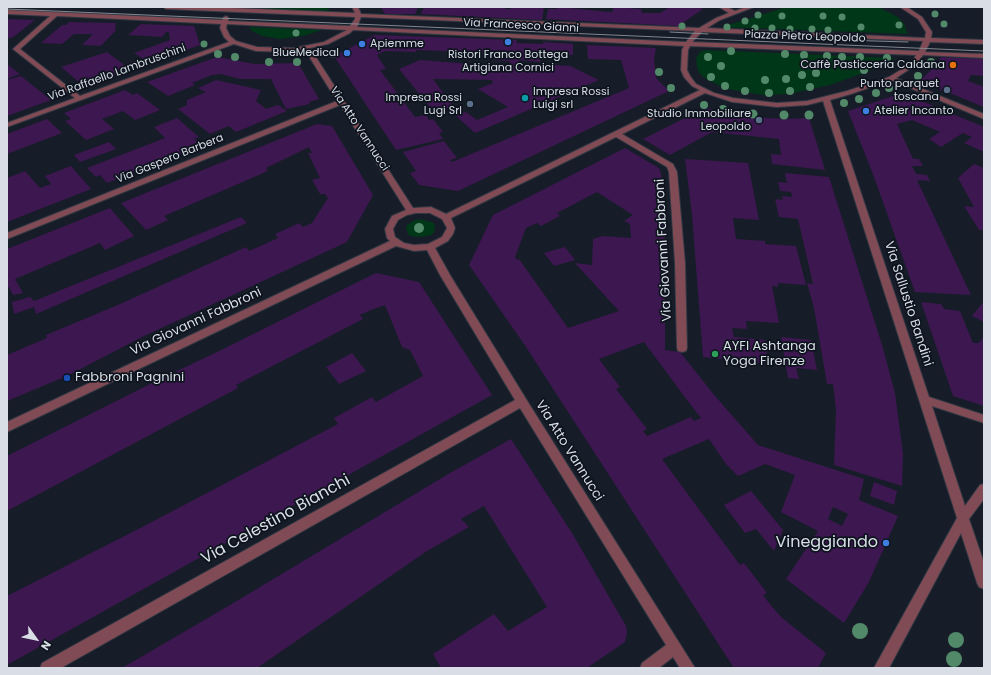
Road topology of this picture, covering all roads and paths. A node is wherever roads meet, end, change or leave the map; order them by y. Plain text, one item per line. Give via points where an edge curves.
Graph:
1 (166, 7) edge
2 (355, 7) edge
3 (722, 7) edge
4 (751, 7) edge
5 (903, 7) edge
6 (238, 8) edge
7 (7, 12) edge
8 (734, 13) junction
9 (56, 14) junction
10 (358, 15) junction
11 (224, 23) junction
12 (352, 29) junction
13 (700, 30) junction
14 (928, 39) junction
15 (234, 42) junction
16 (984, 42) edge
17 (688, 44) junction
18 (307, 48) junction
19 (922, 53) junction
20 (984, 56) edge
21 (891, 78) junction
22 (704, 91) junction
23 (79, 98) junction
24 (826, 99) junction
25 (341, 102) junction
26 (984, 117) edge
27 (7, 125) edge
28 (617, 134) junction
29 (411, 211) junction
30 (446, 217) junction
31 (7, 236) edge
32 (396, 242) junction
33 (430, 247) junction
34 (682, 348) dead end
35 (925, 400) junction
36 (522, 402) junction
37 (984, 419) edge
38 (7, 427) edge
39 (984, 489) edge
40 (963, 518) junction
41 (984, 583) edge
42 (675, 647) junction
43 (47, 668) edge
44 (647, 668) edge
45 (688, 668) edge
46 (881, 668) edge

1 - 6 street, Via Francesco Gianni
2 - 10 street
3 - 8 street
4 - 8 street, Piazza Pietro Leopoldo
5 - 14 street via 923,21
6 - 10 street, Via Francesco Gianni
6 - 11 street
7 - 9 street, Via Francesco Gianni
8 - 13 street, Piazza Pietro Leopoldo
9 - 11 street, Via Francesco Gianni
9 - 23 street via 16,49
10 - 12 street
10 - 13 street, Via Francesco Gianni
11 - 12 street, Via Francesco Gianni
11 - 15 street via 225,33
12 - 17 street, Via Francesco Gianni
12 - 18 street via 334,40
13 - 14 street, Piazza Pietro Leopoldo
13 - 17 street, Piazza Pietro Leopoldo
14 - 16 street, Piazza Pietro Leopoldo
14 - 19 street
15 - 18 street via 266,50
15 - 23 street, Via Raffaello Lambruschini
17 - 19 street, Piazza Pietro Leopoldo
17 - 22 street via 684,56 685,74 694,85
18 - 25 street, Via Atto Vannucci
19 - 20 street, Piazza Pietro Leopoldo
19 - 21 street via 914,64
21 - 24 street
21 - 26 street
22 - 24 street via 725,99 767,105 788,105
22 - 28 street
23 - 27 street, Via Raffaello Lambruschini
24 - 35 street, Via Sallustio Bandini
25 - 29 street, Via Atto Vannucci
25 - 31 street, Via Gaspero Barbera
28 - 30 street
28 - 34 street, Via Giovanni Fabbroni via 670,166 673,172 680,263
29 - 30 street via 431,210
29 - 32 street via 399,215 391,223 390,234
30 - 33 street via 451,228 449,234
32 - 33 street via 414,248
32 - 38 street, Via Giovanni Fabbroni
33 - 36 street, Via Atto Vannucci
35 - 37 street
35 - 40 street, Via Sallustio Bandini
36 - 42 street, Via Atto Vannucci
36 - 43 street, Via Celestino Bianchi
39 - 40 street
40 - 41 street, Via Sallustio Bandini
40 - 46 street
42 - 44 street
42 - 45 street, Via Atto Vannucci

